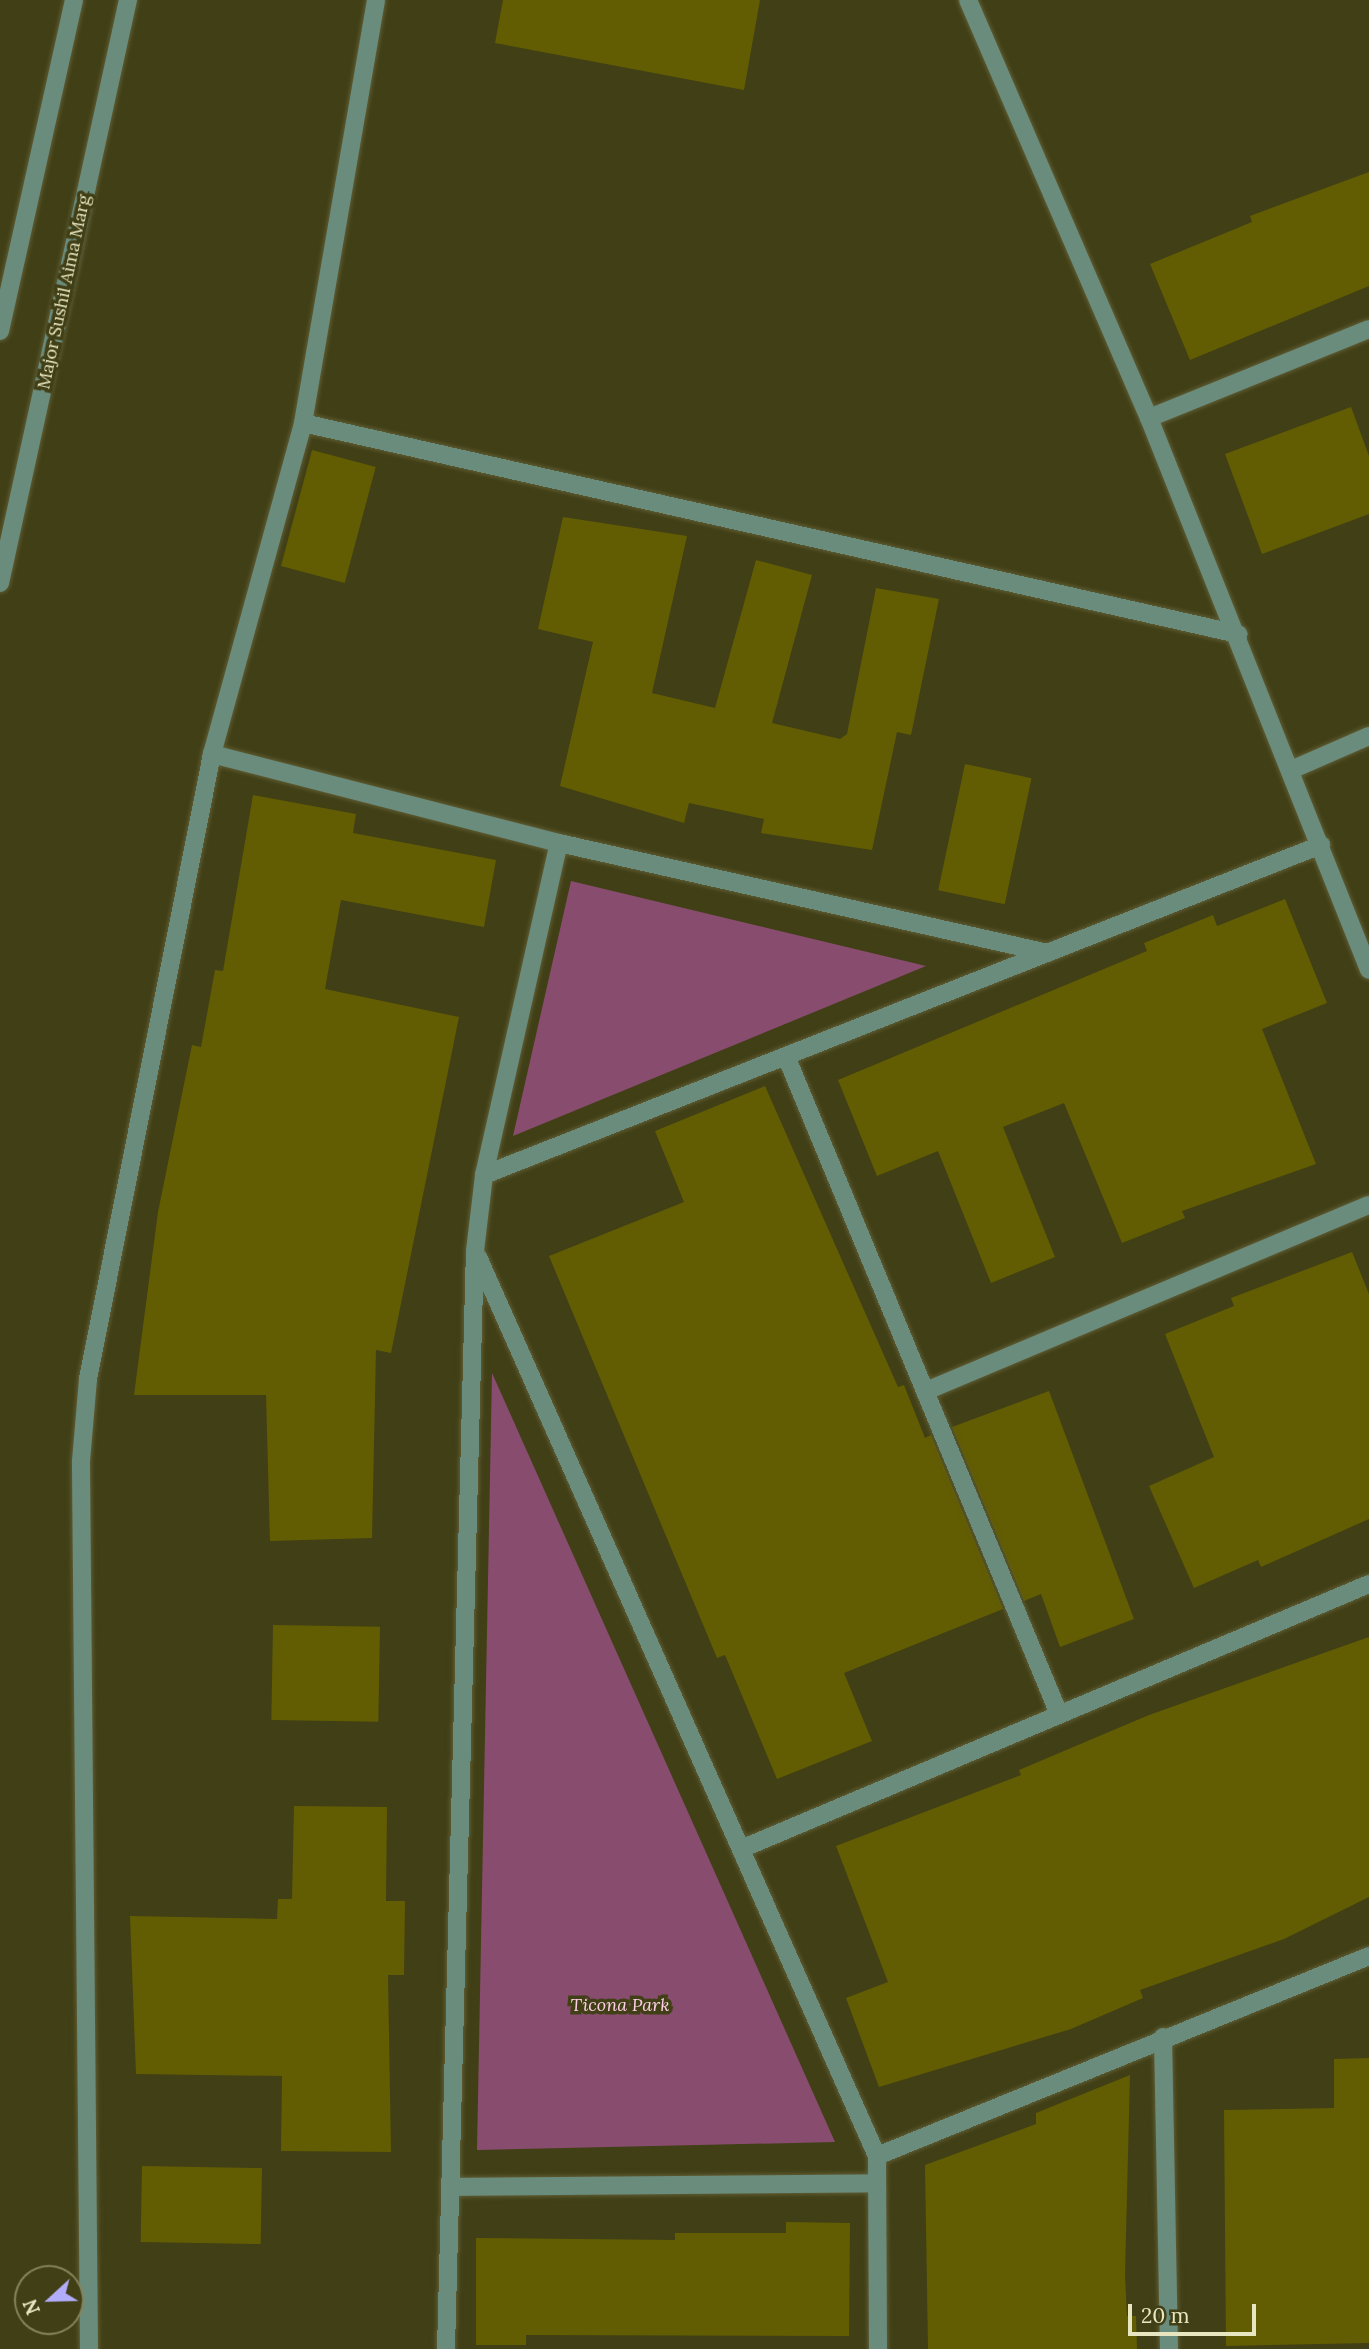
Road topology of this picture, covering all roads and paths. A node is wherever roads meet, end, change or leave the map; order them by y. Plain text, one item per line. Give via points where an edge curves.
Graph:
1 (74, 0) edge
2 (128, 0) edge
3 (376, 0) edge
4 (968, 0) edge
5 (1369, 329) edge
6 (0, 331) edge
7 (1149, 418) junction
8 (303, 423) junction
9 (0, 583) edge
10 (1238, 634) junction
11 (1369, 736) edge
12 (212, 754) junction
13 (1291, 770) junction
14 (559, 844) junction
15 (1321, 845) junction
16 (1048, 953) junction
17 (1369, 970) edge
18 (786, 1056) junction
19 (484, 1175) junction
20 (1369, 1205) edge
21 (475, 1251) junction
22 (926, 1391) junction
23 (1369, 1584) edge
24 (1059, 1714) junction
25 (741, 1849) junction
26 (1369, 1956) edge
27 (1163, 2037) junction
28 (877, 2156) junction
29 (877, 2183) junction
30 (450, 2187) junction
31 (89, 2349) edge
32 (446, 2349) edge
33 (878, 2349) edge
34 (1169, 2349) edge

1 - 6 street
2 - 9 street, Major Sushil Aima Marg
3 - 8 street
4 - 7 street
5 - 7 street
7 - 10 street
8 - 10 street
8 - 12 street
10 - 13 street
11 - 13 street
12 - 14 street
12 - 31 street via 106,1275 81,1461
13 - 15 street
14 - 16 street
14 - 19 street
15 - 16 street
15 - 17 street
16 - 18 street
18 - 19 street
18 - 22 street
19 - 21 street
20 - 22 street
21 - 25 street
21 - 30 street
22 - 24 street
23 - 24 street
24 - 25 street
25 - 28 street
26 - 27 street
27 - 28 street
27 - 34 street
28 - 29 street
29 - 30 street
29 - 33 street
30 - 32 street

